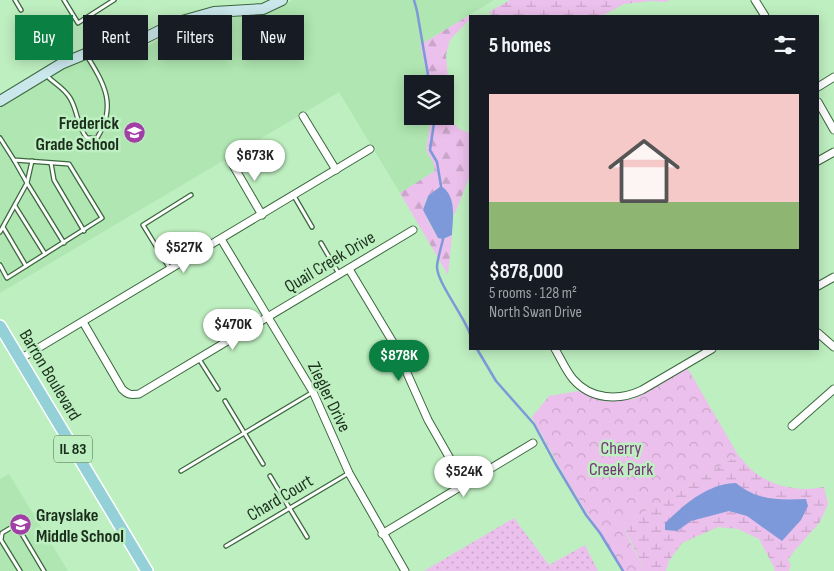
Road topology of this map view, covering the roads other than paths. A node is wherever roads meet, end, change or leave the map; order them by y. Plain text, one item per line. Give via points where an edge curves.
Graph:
1 (15, 0) edge
2 (64, 0) edge
3 (114, 0) edge
4 (282, 0) edge
5 (755, 0) edge
6 (21, 10) dead end
7 (764, 15) edge
8 (148, 37) edge
9 (83, 55) edge
10 (89, 60) edge
11 (44, 74) junction
12 (834, 77) edge
13 (819, 86) edge
14 (0, 101) edge
15 (819, 104) edge
16 (303, 116) dead end
17 (834, 130) edge
18 (0, 138) edge
19 (370, 149) dead end
20 (834, 152) edge
21 (14, 160) junction
22 (230, 160) dead end
23 (819, 160) edge
24 (32, 161) junction
25 (51, 163) junction
26 (336, 170) junction
27 (27, 183) junction
28 (191, 195) dead end
29 (293, 196) junction
30 (15, 205) junction
31 (262, 215) junction
32 (3, 227) junction
33 (312, 227) dead end
34 (413, 230) dead end
35 (84, 231) junction
36 (0, 232) edge
37 (221, 239) junction
38 (64, 243) junction
39 (321, 243) dead end
40 (45, 254) junction
41 (0, 265) edge
42 (26, 266) junction
43 (349, 269) junction
44 (170, 270) junction
45 (340, 275) junction
46 (834, 277) edge
47 (819, 285) edge
48 (268, 317) junction
49 (83, 322) junction
50 (0, 326) edge
51 (819, 334) edge
52 (834, 347) edge
53 (556, 350) edge
54 (710, 350) edge
55 (199, 358) junction
56 (20, 359) junction
57 (218, 389) dead end
58 (834, 389) edge
59 (312, 392) junction
60 (225, 401) dead end
61 (792, 426) dead end
62 (245, 433) junction
63 (533, 443) dead end
64 (263, 464) dead end
65 (181, 471) dead end
66 (349, 473) junction
67 (270, 476) dead end
68 (465, 485) junction
69 (290, 508) junction
70 (382, 534) junction
71 (307, 537) dead end
72 (226, 546) dead end
73 (20, 571) edge
74 (44, 571) edge
75 (147, 571) edge
76 (405, 571) edge

1 - 6 lane
2 - 3 lane via 78,23
4 - 8 street via 263,9 214,12 175,24
5 - 7 street
9 - 11 street
10 - 11 lane via 108,97 107,111 97,138 87,138 80,131 70,98
11 - 14 street
12 - 13 street
15 - 17 street
16 - 26 street
18 - 21 lane
19 - 26 street
20 - 23 street
21 - 24 lane
21 - 27 lane
22 - 31 street
24 - 25 lane
24 - 27 lane
25 - 35 lane via 54,180
25 - 35 lane via 69,164 102,218
26 - 29 street
27 - 30 lane
27 - 38 lane
28 - 44 lane via 143,224
29 - 31 street
29 - 33 lane
30 - 32 lane
30 - 40 lane
31 - 37 street
32 - 36 lane
32 - 42 lane
34 - 43 street, Quail Creek Drive
35 - 38 lane
37 - 44 street
37 - 48 street, Ziegler Drive
38 - 40 lane
39 - 45 lane
40 - 42 lane
41 - 42 lane via 7,278
43 - 45 street, Quail Creek Drive
43 - 68 street via 394,344 428,420
44 - 49 street
45 - 48 street, Quail Creek Drive
46 - 47 street
48 - 55 street, Quail Creek Drive
48 - 59 street, Ziegler Drive
49 - 55 street, Quail Creek Drive via 127,394 139,394
49 - 56 street
50 - 56 main road, Barron Boulevard / IL 83
51 - 52 street
53 - 54 street via 573,380 589,392 610,397 630,396
55 - 57 lane
56 - 75 main road, Barron Boulevard / IL 83
58 - 61 street
59 - 62 lane
59 - 66 street, Ziegler Drive
60 - 62 lane
62 - 64 lane
62 - 65 lane
63 - 68 street
66 - 69 lane, Chard Court
66 - 70 street, Ziegler Drive
67 - 69 lane
68 - 70 street
69 - 71 lane
69 - 72 lane, Chard Court
70 - 76 street, Ziegler Drive
73 - 74 lane via 1,540 2,533 12,527 18,529

